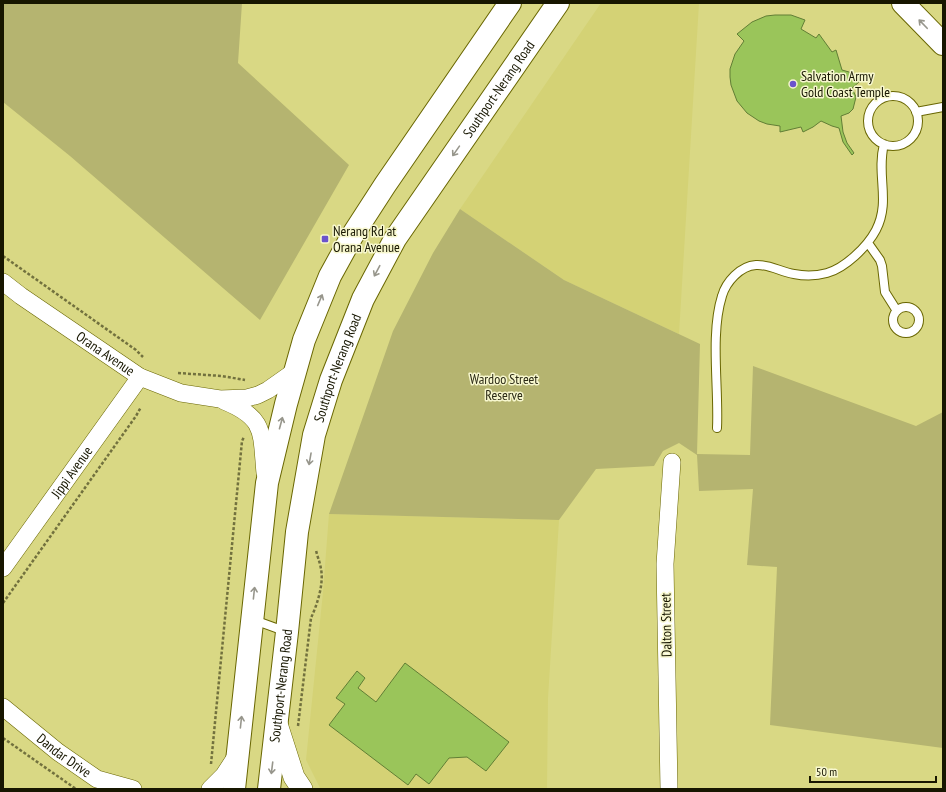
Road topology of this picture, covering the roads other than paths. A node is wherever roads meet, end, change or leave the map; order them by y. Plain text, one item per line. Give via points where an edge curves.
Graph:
1 (510, 3) edge
2 (558, 3) edge
3 (903, 3) edge
4 (943, 44) edge
5 (943, 108) edge
6 (916, 112) junction
7 (884, 144) junction
8 (868, 243) junction
9 (3, 282) edge
10 (897, 311) dead end
11 (295, 371) junction
12 (140, 377) junction
13 (220, 399) junction
14 (717, 428) dead end
15 (672, 462) dead end
16 (266, 483) junction
17 (3, 568) edge
18 (251, 618) junction
19 (287, 632) junction
20 (3, 706) edge
21 (288, 727) junction
22 (238, 753) junction
23 (133, 789) edge
24 (210, 789) edge
25 (234, 789) edge
26 (269, 789) edge
27 (302, 789) edge
28 (670, 789) edge

11 -> 1 main road via 304,340 330,276 352,236
2 -> 19 main road, Southport-Nerang Road via 395,239 363,300 331,380 314,435 297,532
4 -> 3 main road
5 - 6 lane
6 - 7 lane via 917,128 911,138 897,146
6 - 7 lane via 909,101 898,96 889,96 877,102 869,113 868,126 874,138
7 - 8 lane via 880,168 884,198 882,211
8 - 10 lane via 880,260 885,292
8 - 14 lane via 844,264 826,273 801,275 755,265 739,272 726,285 717,331
9 - 12 street, Orana Avenue
11 - 13 street, Orana Avenue via 258,395
16 -> 11 main road
12 - 13 street, Orana Avenue via 181,393
12 - 17 street, Jippi Avenue
13 - 16 street, Orana Avenue via 240,407 257,422 262,438
15 - 28 street, Dalton Street via 665,564
18 -> 16 main road
18 - 19 lane
22 -> 18 main road
19 - 21 main road, Southport-Nerang Road
20 - 23 street, Dandar Drive via 58,752 98,779
21 -> 26 main road, Southport-Nerang Road
21 - 27 street via 294,777
22 - 24 street via 224,775
22 - 25 main road

